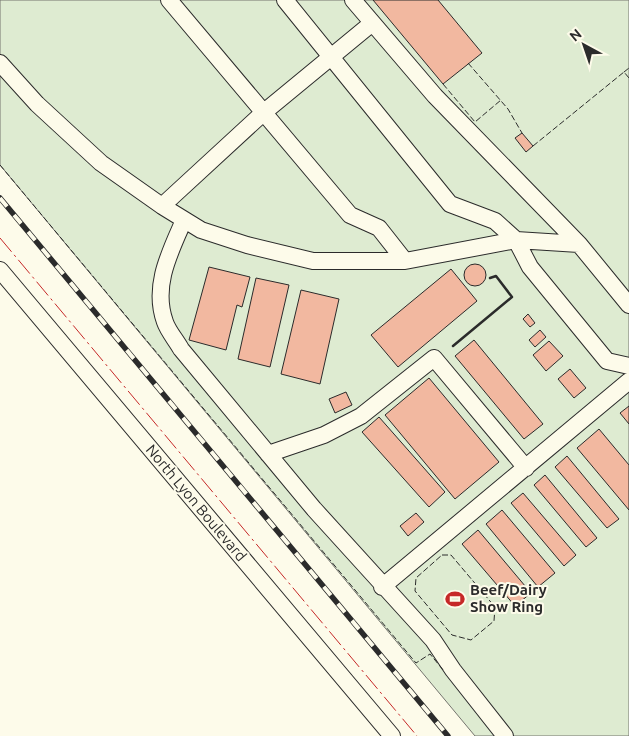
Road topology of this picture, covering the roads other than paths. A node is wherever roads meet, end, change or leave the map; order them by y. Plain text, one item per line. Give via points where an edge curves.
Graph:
1 (168, 0) edge
2 (285, 0) edge
3 (353, 0) edge
4 (371, 24) junction
5 (333, 57) junction
6 (0, 63) edge
7 (263, 113) junction
8 (162, 206) junction
9 (184, 220) junction
10 (516, 240) junction
11 (579, 244) junction
12 (405, 261) junction
13 (0, 270) edge
14 (629, 304) edge
15 (629, 366) edge
16 (629, 381) edge
17 (268, 454) junction
18 (526, 468) junction
19 (382, 587) junction
20 (392, 736) edge
21 (505, 736) edge

1 - 7 street
2 - 5 street
3 - 4 street
4 - 5 street
4 - 11 street via 435,96
5 - 7 street
5 - 10 street via 450,204 495,221
6 - 8 street via 37,104 101,163
7 - 8 street
7 - 12 street via 350,215 379,228
8 - 9 street
9 - 12 street via 200,230 247,245 313,261
9 - 17 street via 166,261 160,292 165,322 181,349
10 - 11 street
10 - 12 street
10 - 15 street via 530,267 606,360
11 - 14 street
13 - 20 street, North Lyon Boulevard
16 - 18 street
17 - 18 street via 324,435 361,416 434,358
17 - 19 street
18 - 19 street
19 - 21 street via 433,640

